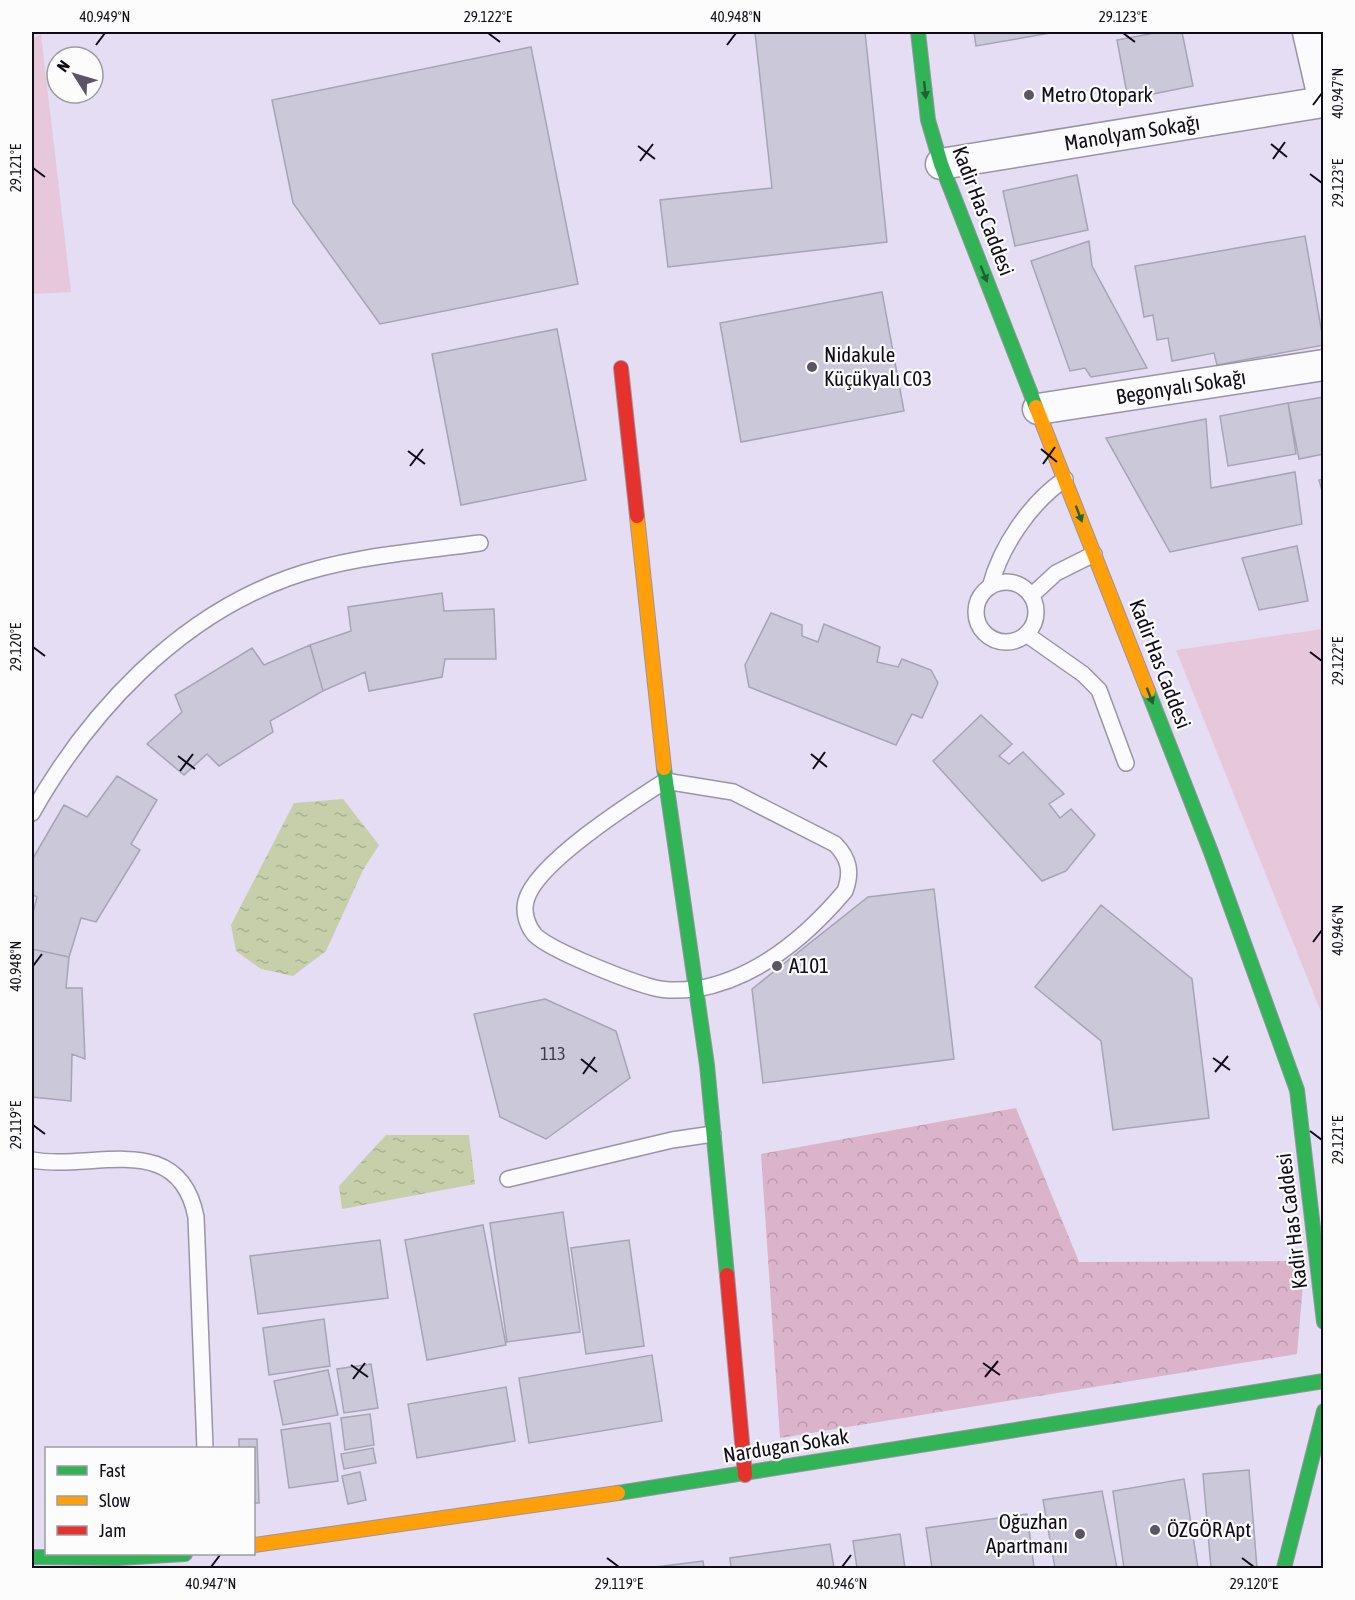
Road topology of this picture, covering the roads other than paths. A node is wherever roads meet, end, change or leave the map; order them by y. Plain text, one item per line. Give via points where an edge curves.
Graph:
1 (918, 32) edge
2 (1308, 32) edge
3 (1323, 102) edge
4 (941, 164) junction
5 (1323, 365) edge
6 (621, 368) dead end
7 (1038, 409) junction
8 (1065, 479) junction
9 (480, 543) dead end
10 (1094, 554) junction
11 (990, 587) junction
12 (1031, 596) junction
13 (1026, 634) junction
14 (1126, 763) dead end
15 (665, 781) junction
16 (32, 813) edge
17 (695, 989) junction
18 (713, 1134) junction
19 (32, 1160) edge
20 (508, 1179) dead end
21 (1323, 1322) edge
22 (1323, 1381) edge
23 (1323, 1411) edge
24 (204, 1447) edge
25 (745, 1474) junction
26 (255, 1545) edge
27 (168, 1555) edge
28 (32, 1557) edge
29 (1284, 1569) edge

1 -> 4 street, Kadir Has Caddesi via 928,120
2 - 3 street
3 - 4 street, Manolyam Sokağı
4 -> 7 street, Kadir Has Caddesi
5 - 7 street, Begonyalı Sokağı
6 - 15 street
7 - 8 street, Kadir Has Caddesi
8 -> 10 street, Kadir Has Caddesi
8 - 11 lane via 1039,500 997,560
9 - 16 lane via 360,559 290,578 260,589 204,620 152,662 98,718 70,753
10 - 12 lane via 1056,573
10 -> 21 street, Kadir Has Caddesi via 1297,1090
11 - 12 lane via 1012,583
11 - 13 lane via 981,595 976,616 986,635 1006,642
12 - 13 lane via 1036,616
13 - 14 lane via 1099,690
15 - 17 street
15 - 17 lane via 596,825 537,881 525,903 525,915 529,926 544,941 599,968 658,989
15 - 17 lane via 733,792 835,844 849,868 845,891 790,945 747,972
17 - 18 street
18 - 20 lane
18 - 25 street
19 - 24 lane via 142,1159 168,1169 188,1189 196,1217
22 - 25 street, Nardugan Sokak
23 - 29 street
25 - 26 street, Nardugan Sokak
27 - 28 street

